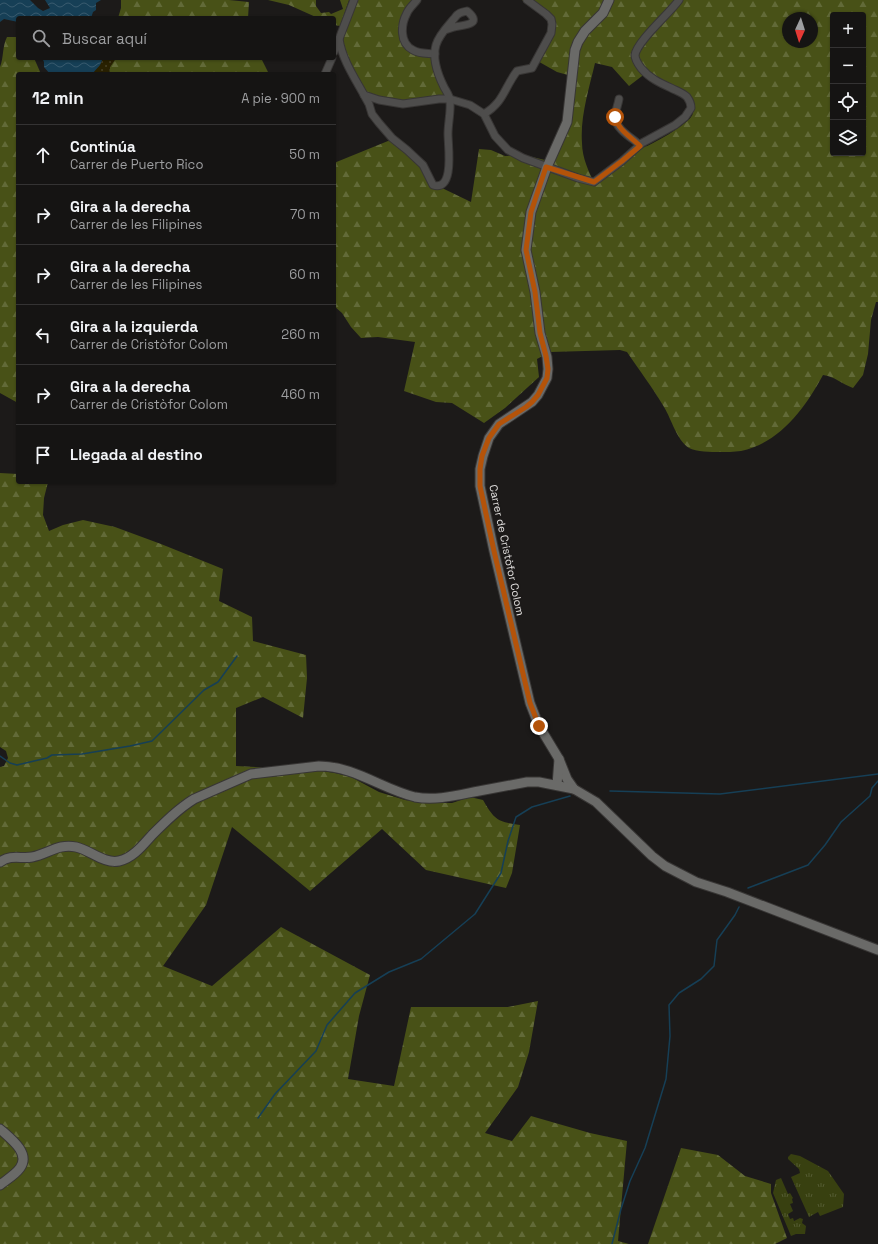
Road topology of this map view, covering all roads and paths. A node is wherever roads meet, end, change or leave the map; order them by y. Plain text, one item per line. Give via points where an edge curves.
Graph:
1 (354, 0) edge
2 (417, 0) edge
3 (527, 0) edge
4 (609, 0) edge
5 (679, 0) edge
6 (445, 30) dead end
7 (339, 39) junction
8 (336, 47) edge
9 (435, 54) junction
10 (331, 60) edge
11 (326, 72) edge
12 (364, 95) junction
13 (450, 99) junction
14 (619, 99) dead end
15 (484, 114) junction
16 (640, 146) junction
17 (546, 167) junction
18 (561, 769) junction
19 (539, 782) junction
20 (559, 785) junction
21 (574, 789) junction
22 (0, 862) edge
23 (878, 950) edge
24 (0, 1129) edge
25 (0, 1185) edge

1 - 7 street
2 - 9 street via 407,12 402,34 408,47 421,53
3 - 15 street via 550,19 552,28 532,68 517,71 497,104
4 - 17 street, Carrer de Cristòfor Colom via 603,14 585,30 578,42 568,122
5 - 16 street via 644,40 635,55 646,73 682,93 688,98 692,108 675,125
6 - 9 street via 436,45
7 - 8 street
7 - 12 street via 342,54
9 - 13 street via 437,72
10 - 11 street
12 - 13 street via 403,104
12 - 13 street via 379,123 422,165 433,185 438,186 442,185 448,176
13 - 15 street via 470,104
14 - 16 street via 616,123
15 - 17 street via 495,136 508,150
16 - 17 street via 594,182
17 - 18 street, Carrer de Cristòfor Colom via 531,212 526,250 546,356 547,378 532,402 499,424 489,438 482,456 480,486 530,703 539,726 559,760
18 - 19 street
18 - 20 street via 563,778
18 - 21 street, Carrer de Cristòfor Colom
19 - 20 street
19 - 22 street via 432,798 408,795 349,771 329,766 251,774 187,803 124,860 107,860 80,848 66,846 31,858 8,857
20 - 21 street
21 - 23 street via 596,802 652,856 680,875
24 - 25 street via 17,1146 22,1158 19,1169

